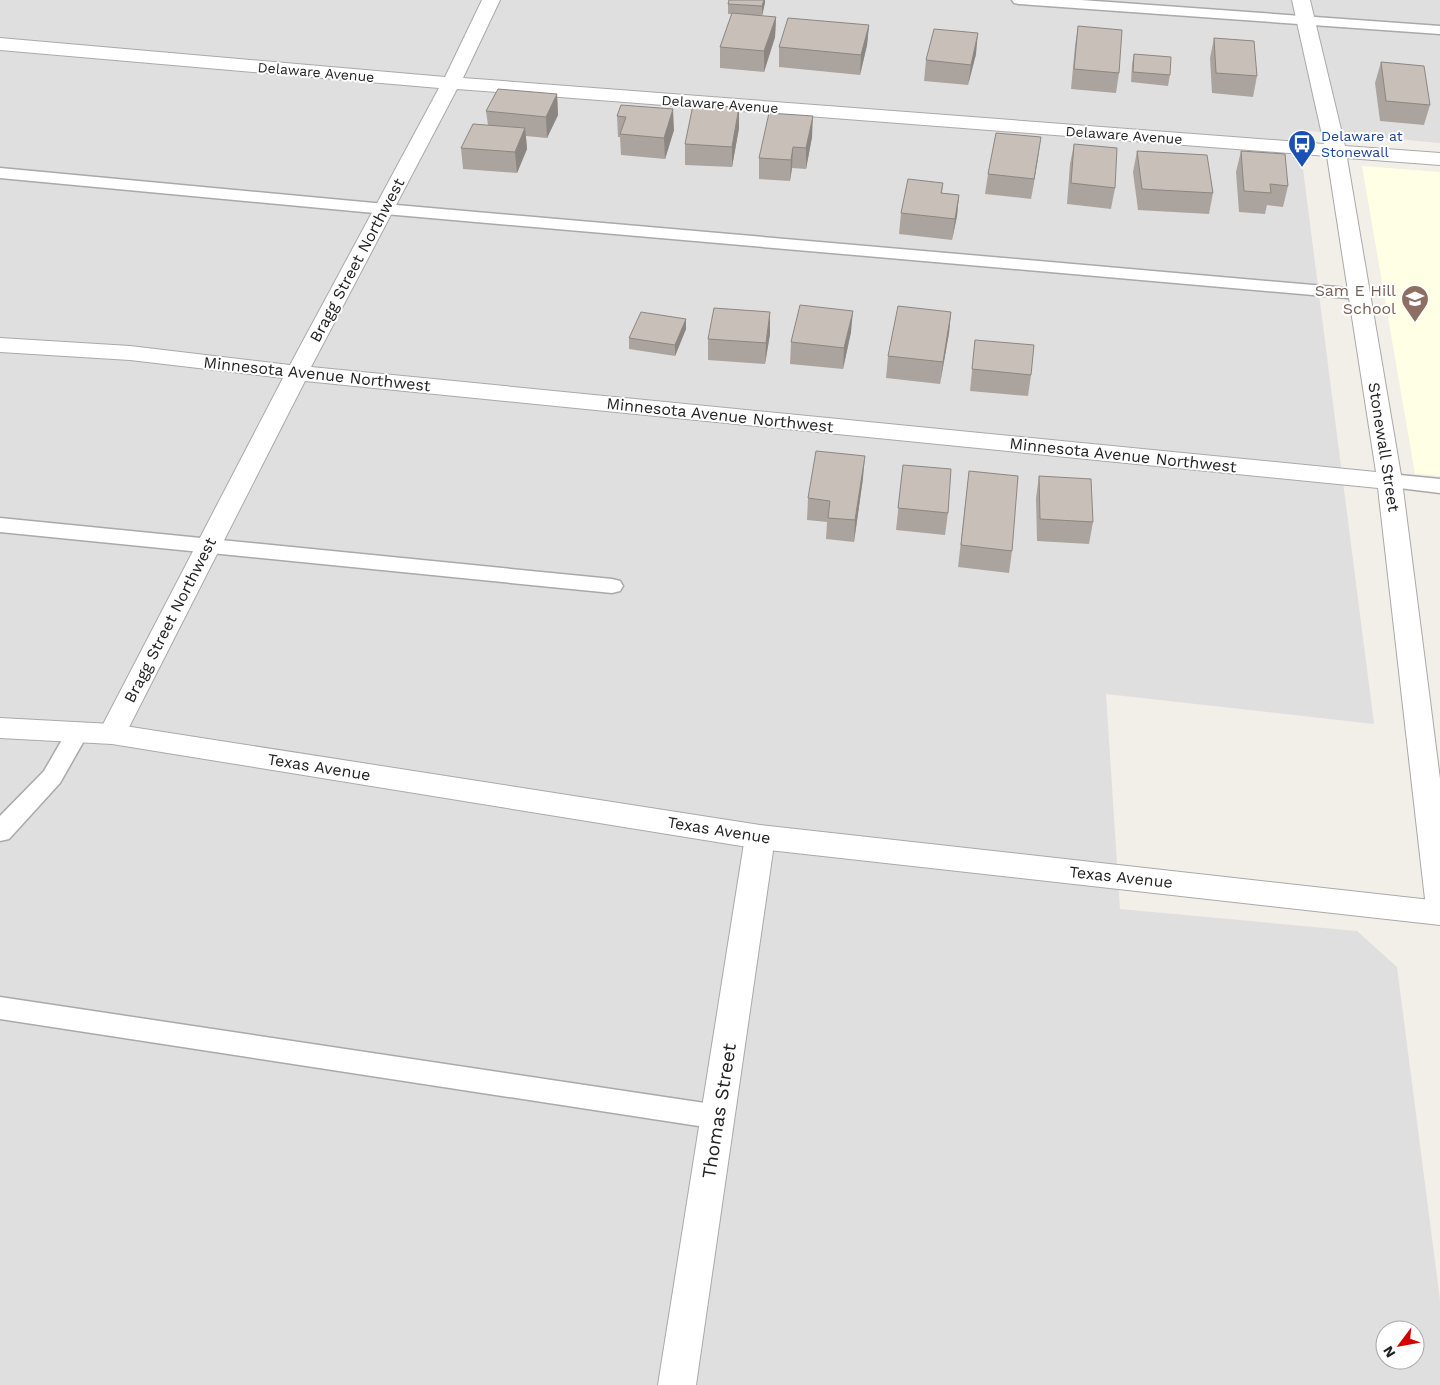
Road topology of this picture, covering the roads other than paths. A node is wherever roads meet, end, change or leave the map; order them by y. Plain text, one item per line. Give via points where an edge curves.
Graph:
1 (491, 0) edge
2 (1018, 0) edge
3 (1303, 10) edge
4 (1440, 30) edge
5 (0, 44) edge
6 (451, 84) junction
7 (1336, 151) junction
8 (1440, 159) edge
9 (0, 173) edge
10 (385, 209) junction
11 (1360, 294) junction
12 (0, 344) edge
13 (297, 373) junction
14 (1390, 481) junction
15 (1440, 486) edge
16 (0, 525) edge
17 (208, 547) junction
18 (612, 586) dead end
19 (0, 728) edge
20 (78, 732) junction
21 (112, 734) junction
22 (0, 832) edge
23 (760, 837) junction
24 (1440, 899) edge
25 (1440, 913) edge
26 (0, 1008) edge
27 (718, 1117) junction
28 (677, 1385) edge

1 - 6 street, Bragg Street Northwest
2 - 3 lane
3 - 4 lane
3 - 7 street, Stonewall Street
5 - 6 street, Delaware Avenue
6 - 7 street, Delaware Avenue
6 - 10 street, Bragg Street Northwest
7 - 8 street, Delaware Avenue
7 - 11 street, Stonewall Street
9 - 10 lane
10 - 11 lane
10 - 13 street, Bragg Street Northwest
11 - 14 street, Stonewall Street
12 - 13 street, Minnesota Avenue Northwest via 130,353
13 - 14 street, Minnesota Avenue Northwest
13 - 17 street, Bragg Street Northwest
14 - 15 lane, Minnesota Avenue Northwest
14 - 24 street, Stonewall Street
16 - 17 lane
17 - 18 lane
17 - 21 street, Bragg Street Northwest
19 - 20 street, Texas Avenue
20 - 21 street, Texas Avenue
20 - 22 lane via 52,777
21 - 23 street, Texas Avenue
23 - 25 street, Texas Avenue
23 - 27 street, Thomas Street
26 - 27 lane
27 - 28 street, Thomas Street

